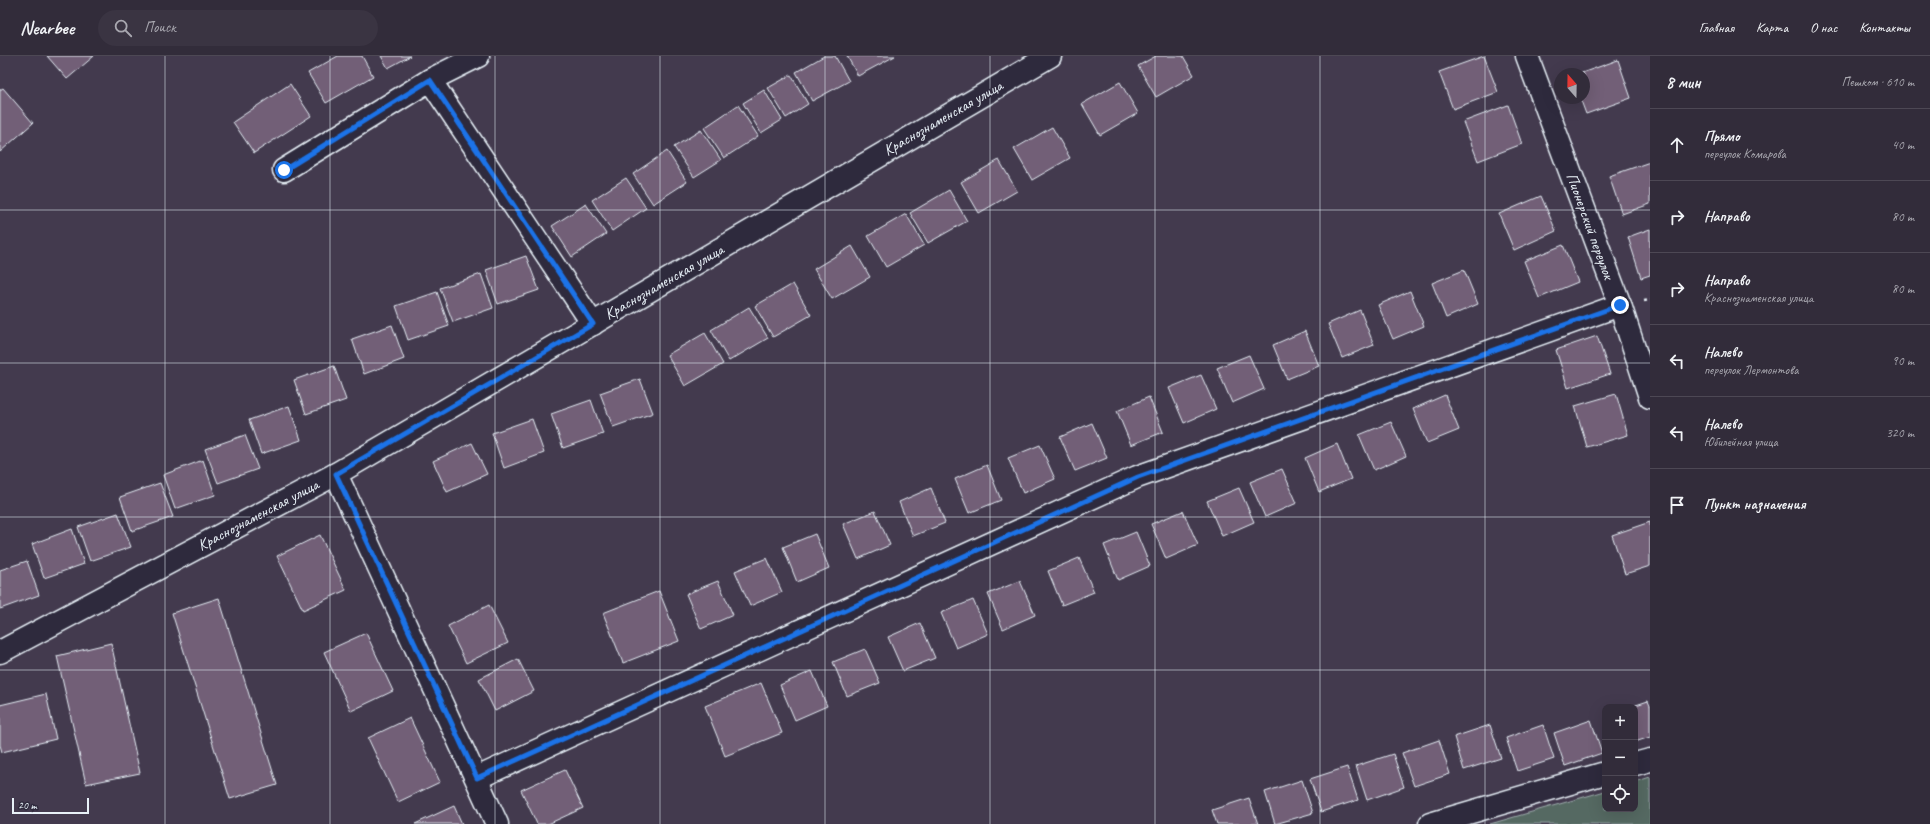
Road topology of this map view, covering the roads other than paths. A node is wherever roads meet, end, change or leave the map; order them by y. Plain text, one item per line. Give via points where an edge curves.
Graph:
1 (478, 56) edge
2 (1050, 56) edge
3 (1527, 56) edge
4 (430, 80) junction
5 (284, 170) dead end
6 (1620, 305) junction
7 (593, 324) junction
8 (1650, 397) edge
9 (336, 474) junction
10 (0, 652) edge
11 (1650, 760) edge
12 (1638, 763) edge
13 (1602, 774) edge
14 (477, 778) junction
15 (497, 824) edge
16 (1430, 824) edge

1 - 4 street
2 - 7 street, Краснознаменская улица
3 - 6 street, Пионерский переулок
4 - 5 street
4 - 7 street
6 - 8 street, Пионерский переулок
6 - 14 street via 1138,477
7 - 9 street, Краснознаменская улица
9 - 10 street, Краснознаменская улица
9 - 14 street
11 - 12 street
13 - 16 street
14 - 15 street

